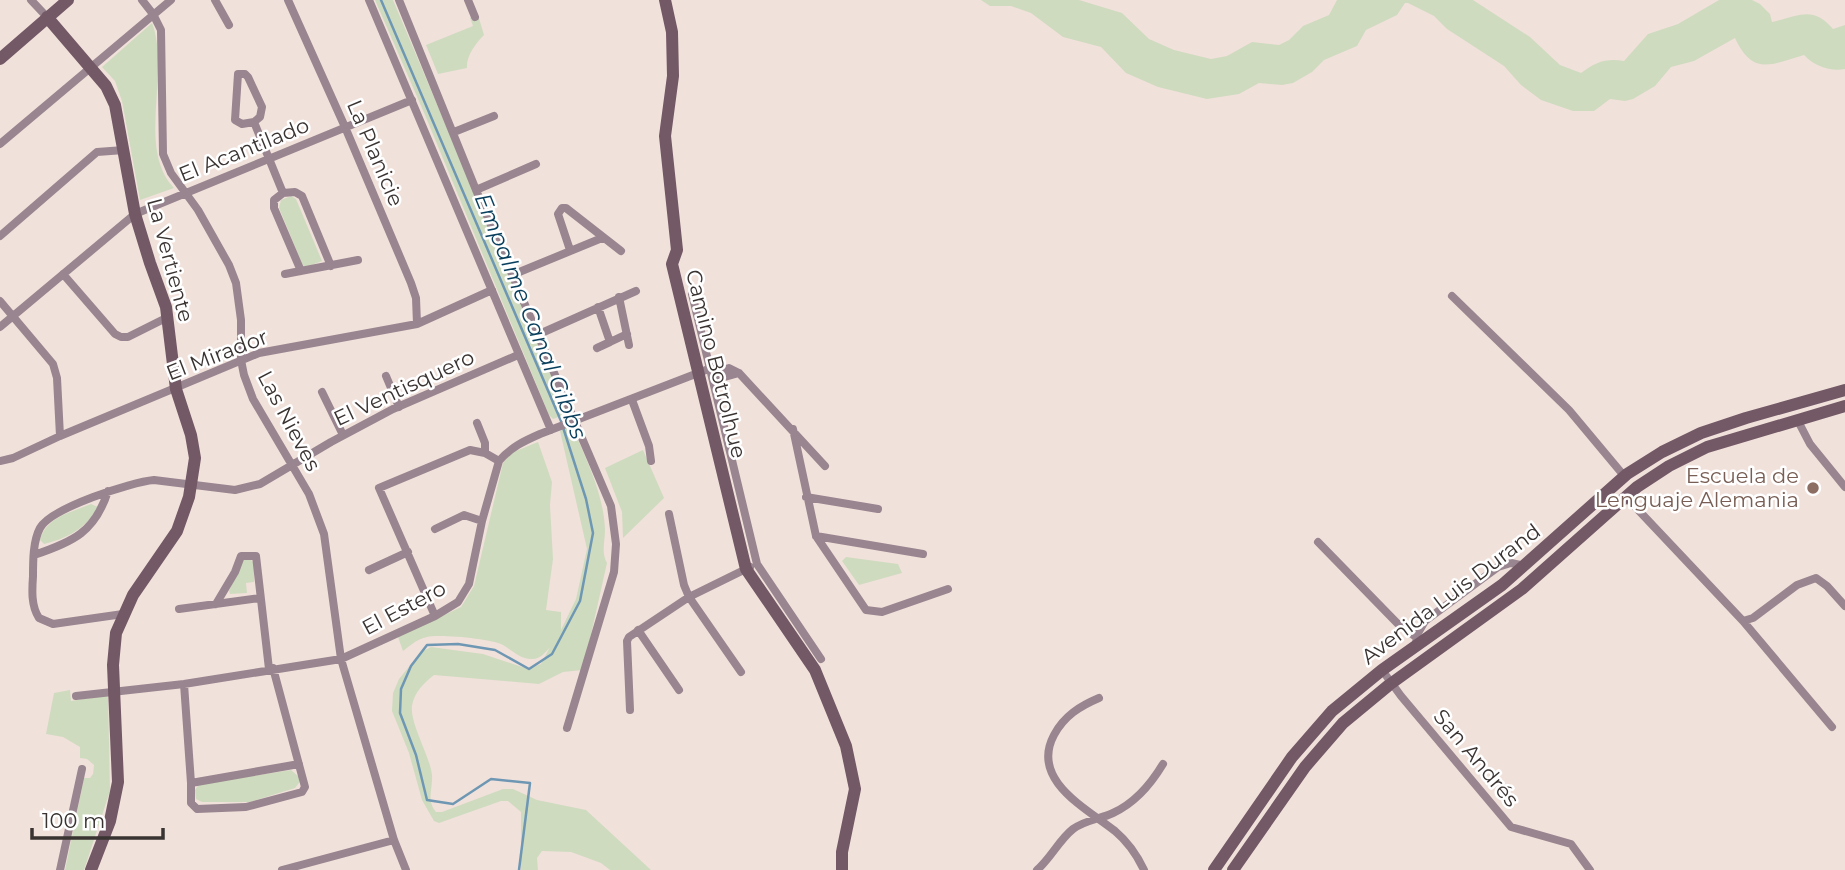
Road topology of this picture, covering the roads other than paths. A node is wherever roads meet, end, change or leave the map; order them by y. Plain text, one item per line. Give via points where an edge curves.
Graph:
1 (32, 0) edge
2 (68, 0) edge
3 (142, 0) edge
4 (171, 0) edge
5 (215, 0) edge
6 (288, 0) edge
7 (369, 0) edge
8 (399, 0) edge
9 (468, 0) edge
10 (665, 0) edge
11 (153, 14) junction
12 (47, 17) junction
13 (475, 17) dead end
14 (229, 25) dead end
15 (0, 58) edge
16 (92, 67) junction
17 (412, 100) junction
18 (494, 116) dead end
19 (254, 122) junction
20 (345, 127) junction
21 (454, 132) junction
22 (0, 144) edge
23 (124, 149) junction
24 (269, 159) junction
25 (536, 164) dead end
26 (476, 190) junction
27 (185, 193) junction
28 (283, 193) junction
29 (135, 214) junction
30 (0, 236) edge
31 (602, 238) junction
32 (570, 250) junction
33 (621, 251) dead end
34 (358, 260) dead end
35 (331, 266) junction
36 (301, 271) junction
37 (63, 274) junction
38 (285, 274) dead end
39 (512, 275) junction
40 (492, 290) junction
41 (636, 291) dead end
42 (692, 294) dead end
43 (1452, 296) dead end
44 (620, 297) junction
45 (0, 301) edge
46 (598, 307) junction
47 (13, 316) junction
48 (168, 317) junction
49 (418, 324) junction
50 (0, 327) edge
51 (627, 334) junction
52 (537, 335) junction
53 (610, 342) junction
54 (629, 345) dead end
55 (597, 348) dead end
56 (518, 355) junction
57 (241, 360) junction
58 (698, 373) junction
59 (739, 373) junction
60 (712, 374) junction
61 (386, 376) dead end
62 (176, 389) junction
63 (1845, 390) edge
64 (322, 392) dead end
65 (632, 400) junction
66 (1845, 406) edge
67 (399, 407) junction
68 (1798, 421) junction
69 (573, 422) junction
70 (477, 424) dead end
71 (554, 429) junction
72 (793, 429) junction
73 (343, 435) junction
74 (60, 436) junction
75 (485, 453) junction
76 (0, 461) edge
77 (499, 461) junction
78 (651, 461) dead end
79 (825, 466) dead end
80 (292, 467) junction
81 (1625, 477) junction
82 (192, 486) junction
83 (1845, 487) edge
84 (108, 491) junction
85 (1625, 496) junction
86 (806, 497) junction
87 (878, 509) dead end
88 (669, 514) dead end
89 (482, 521) junction
90 (435, 529) dead end
91 (816, 536) junction
92 (1318, 542) dead end
93 (408, 552) junction
94 (923, 554) dead end
95 (34, 555) junction
96 (1525, 566) junction
97 (752, 567) junction
98 (369, 570) dead end
99 (948, 589) dead end
100 (1522, 589) junction
101 (689, 597) junction
102 (260, 598) junction
103 (216, 604) junction
104 (1845, 606) edge
105 (179, 609) dead end
106 (123, 614) junction
107 (435, 616) junction
108 (1743, 621) junction
109 (638, 630) junction
110 (1416, 642) junction
111 (1435, 653) junction
112 (341, 659) junction
113 (821, 659) dead end
114 (271, 669) junction
115 (1382, 670) junction
116 (741, 672) dead end
117 (184, 684) junction
118 (1391, 684) junction
119 (679, 690) dead end
120 (114, 691) junction
121 (76, 696) dead end
122 (1099, 698) dead end
123 (630, 710) dead end
124 (1832, 727) dead end
125 (568, 729) dead end
126 (299, 764) junction
127 (1163, 764) dead end
128 (82, 769) dead end
129 (191, 783) junction
130 (1097, 819) junction
131 (394, 839) junction
132 (60, 870) edge
133 (91, 870) edge
134 (282, 870) edge
135 (406, 870) edge
136 (842, 870) edge
137 (1037, 870) edge
138 (1144, 870) edge
139 (1214, 870) edge
140 (1233, 870) edge
141 (1590, 870) edge

1 - 12 street, La Vertiente
2 - 12 street
3 - 11 street, Las Nieves
4 - 11 street
5 - 14 street
6 - 20 street, La Planicie
7 - 17 street
8 - 21 street
9 - 13 street
10 - 58 street, Camino Botrolhue via 672,32 673,76 665,136 677,250 672,264
11 - 16 street
11 - 27 street, Las Nieves via 160,30 163,154
12 - 15 street
12 - 16 street, La Vertiente
16 - 22 street
16 - 23 street, La Vertiente via 115,105
17 - 20 street, El Acantilado
17 - 40 street
18 - 21 street
19 - 19 street via 262,107 248,77 239,74 235,120
19 - 24 street
20 - 24 street, El Acantilado
20 - 49 street, La Planicie via 411,283
21 - 26 street
23 - 29 street, La Vertiente
23 - 30 street via 97,152
24 - 27 street, El Acantilado
24 - 28 street
25 - 26 street
26 - 39 street
27 - 29 street, El Acantilado
27 - 57 street, Las Nieves via 236,284
28 - 35 street via 302,196
28 - 36 street via 274,201 274,208
29 - 37 street, El Acantilado
29 - 48 street, La Vertiente
31 - 32 street
31 - 32 street via 562,208 558,214
31 - 33 street
32 - 39 street
34 - 35 street
35 - 36 street
36 - 38 street
37 - 47 street, El Acantilado
37 - 48 street via 121,337
39 - 52 street
40 - 49 street, El Mirador
40 - 56 street
41 - 44 street
42 - 60 street, Camino Botrolhue
43 - 81 street via 1569,410
44 - 46 street
44 - 51 street
45 - 47 street
46 - 52 street
46 - 53 street
47 - 50 street, El Acantilado
47 - 74 street via 55,368
48 - 62 street, La Vertiente
49 - 57 street, El Mirador
51 - 53 street
51 - 54 street
52 - 69 street
53 - 55 street
56 - 67 street, El Ventisquero
56 - 71 street
57 - 62 street, El Mirador
57 - 80 street, Las Nieves via 253,399
58 - 60 street
58 - 65 street
58 - 97 street, Camino Botrolhue
59 - 60 street
59 - 60 street via 729,368
59 - 72 street
60 - 97 street, Camino Botrolhue
61 - 67 street
62 - 74 street, El Mirador
62 - 82 street, La Vertiente via 194,448
63 - 81 street, Avenida Luis Durand via 1701,433 1661,452
64 - 73 street
65 - 69 street
65 - 78 street
66 - 68 street, Avenida Luis Durand
67 - 73 street, El Ventisquero
68 - 83 street via 1810,444
68 - 85 street, Avenida Luis Durand via 1707,447
69 - 71 street
69 - 125 street via 607,495 616,544 611,586
70 - 75 street
71 - 77 street via 517,445
72 - 79 street
72 - 86 street
73 - 80 street, El Ventisquero
74 - 76 street, El Mirador
75 - 77 street
75 - 93 street via 470,450 379,488
77 - 89 street, El Estero
80 - 82 street, El Ventisquero via 260,484 235,490
80 - 112 street, Las Nieves via 309,494 324,534
81 - 96 street, Avenida Luis Durand
82 - 84 street, El Ventisquero via 154,480
82 - 106 street, La Vertiente via 177,531
84 - 95 street via 102,509 86,530 64,545
84 - 95 street, El Ventisquero via 48,519 38,533
85 - 100 street, Avenida Luis Durand
85 - 108 street
86 - 87 street
86 - 91 street
88 - 101 street
89 - 90 street via 464,515
89 - 107 street, El Estero via 469,584 458,602
91 - 94 street
91 - 99 street via 870,612
92 - 110 street
93 - 98 street
93 - 107 street
95 - 106 street, El Ventisquero via 34,606 43,621 52,624
96 - 100 street
96 - 110 street, Avenida Luis Durand
97 - 101 street
97 - 113 street, Camino Botrolhue
97 - 136 street, Camino Botrolhue via 815,670 846,746 855,789
100 - 111 street, Avenida Luis Durand
101 - 109 street
101 - 116 street
102 - 103 street
102 - 103 street via 256,556 241,556
102 - 114 street
103 - 105 street
104 - 108 street via 1816,578 1797,585
106 - 120 street, La Vertiente via 114,643
107 - 112 street, El Estero
108 - 124 street
109 - 119 street
109 - 123 street via 627,641
110 - 111 street via 1424,655
110 - 115 street, Avenida Luis Durand
111 - 118 street, Avenida Luis Durand
112 - 114 street, El Estero
112 - 131 street, Las Nieves
114 - 117 street, El Estero
114 - 126 street
115 - 118 street, San Andrés
115 - 139 street, Avenida Luis Durand via 1311,733
117 - 120 street, El Estero
117 - 129 street
118 - 140 street, Avenida Luis Durand via 1323,743
118 - 141 street, San Andrés via 1511,827 1571,844
120 - 121 street, El Estero
120 - 133 street, La Vertiente via 116,793
122 - 130 street via 1067,718 1055,732 1048,756 1055,779
126 - 129 street
126 - 129 street via 304,790 246,807 193,807
127 - 130 street via 1134,800
128 - 132 street
130 - 137 street via 1073,828
130 - 138 street via 1123,839
131 - 134 street
131 - 135 street, Las Nieves

